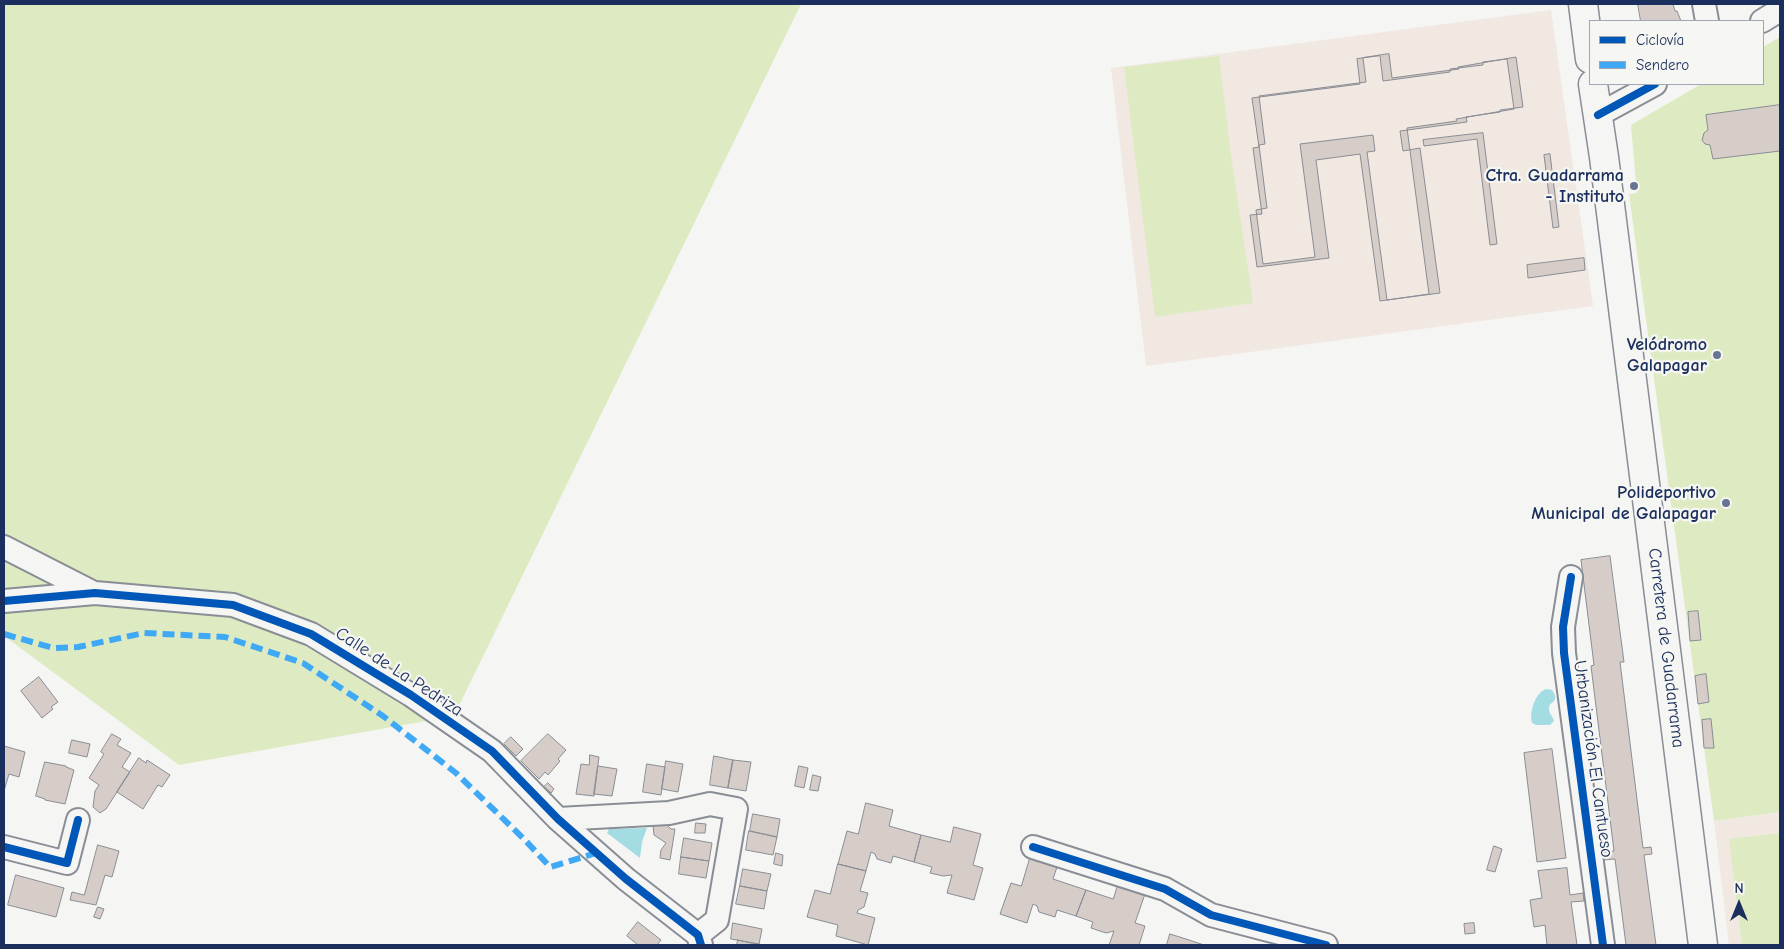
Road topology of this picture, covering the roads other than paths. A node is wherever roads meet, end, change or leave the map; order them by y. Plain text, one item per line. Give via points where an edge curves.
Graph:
1 (1583, 4) edge
2 (1704, 4) edge
3 (1780, 10) edge
4 (1707, 20) edge
5 (1764, 20) edge
6 (1589, 51) edge
7 (1593, 85) edge
8 (1653, 85) edge
9 (1598, 115) junction
10 (4, 547) edge
11 (1571, 577) dead end
12 (95, 593) junction
13 (4, 601) edge
14 (558, 819) junction
15 (78, 820) dead end
16 (4, 847) edge
17 (1033, 847) dead end
18 (699, 940) edge
19 (1326, 945) edge
20 (1603, 945) edge
21 (1703, 945) edge

1 - 6 main road
2 - 4 street
3 - 5 street
7 - 9 main road, Carretera de Guadarrama
8 - 9 street
9 - 21 main road, Carretera de Guadarrama
10 - 12 street
11 - 20 street, Urbanización El Cantueso via 1563,627 1564,653
12 - 13 street, Calle de La Pedriza
12 - 14 street, Calle de La Pedriza via 233,606 311,634 411,695 492,751
14 - 18 street, Calle de La Pedriza
14 - 18 street, Calle de La Pedriza via 669,813 710,804 736,810 717,920
15 - 16 street via 67,863
17 - 19 street via 1165,888 1212,915

